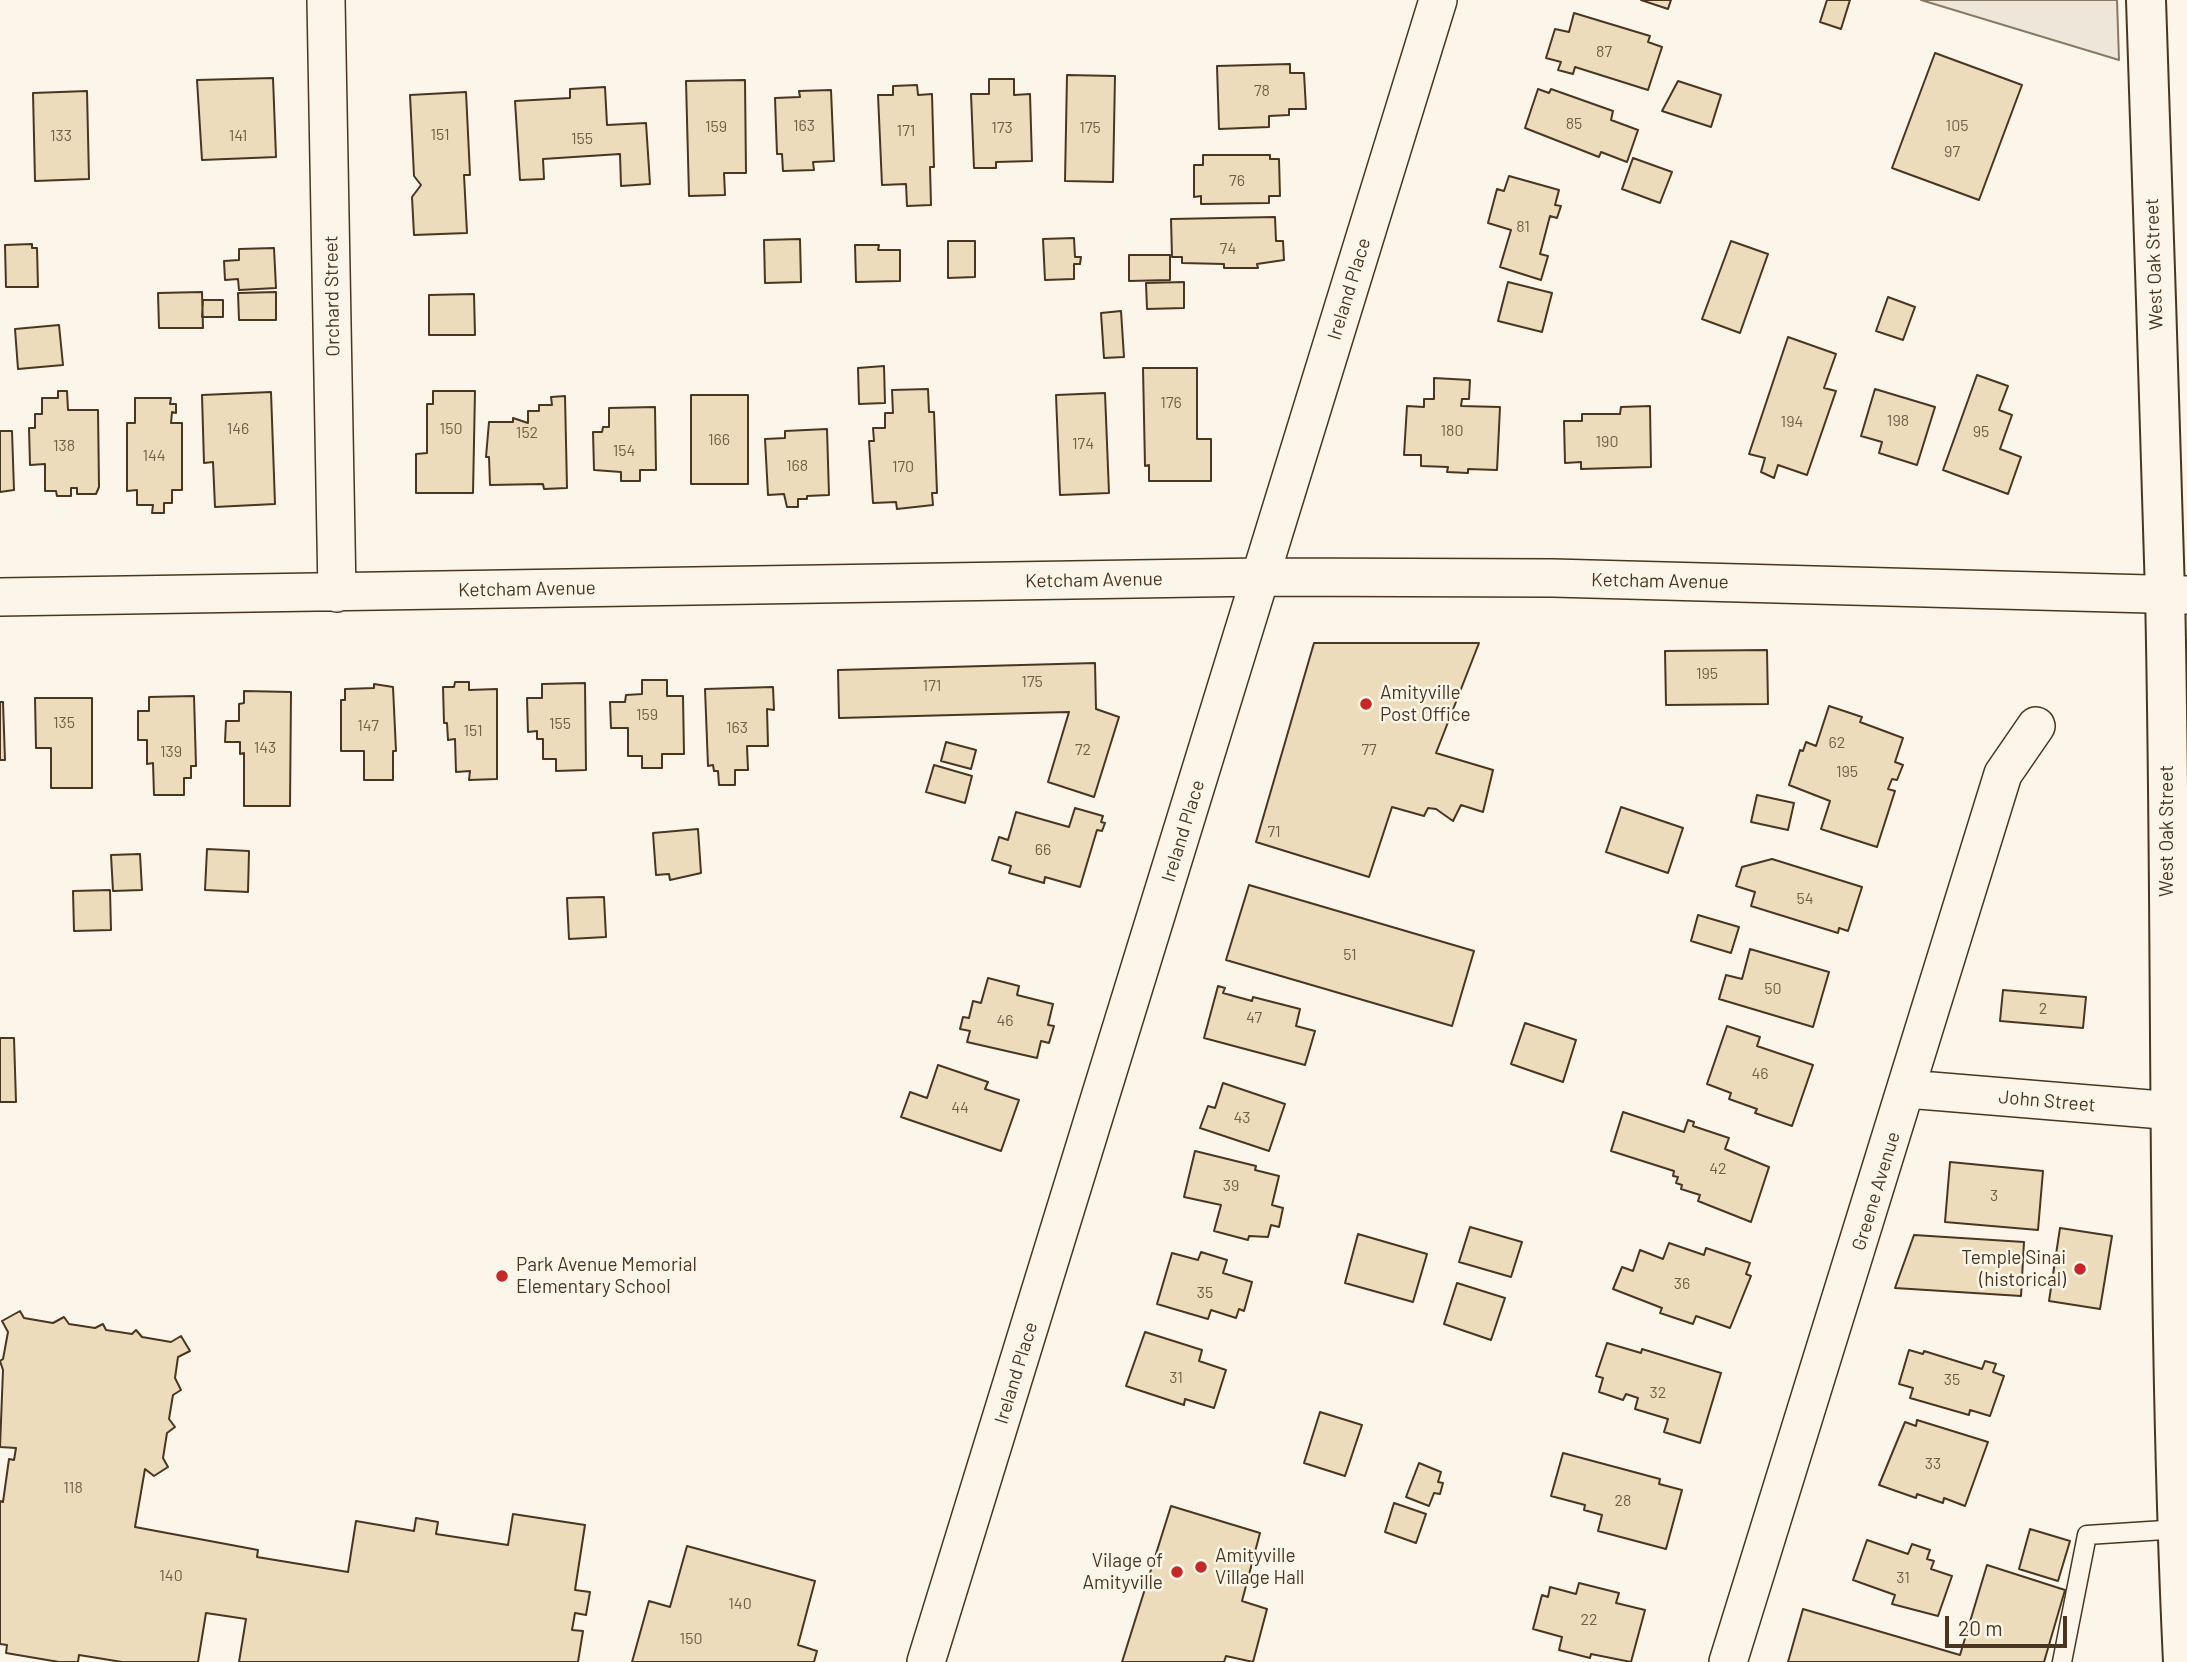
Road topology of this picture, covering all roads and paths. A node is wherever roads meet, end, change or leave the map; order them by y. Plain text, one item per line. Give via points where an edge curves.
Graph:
1 (327, 0) edge
2 (1438, 0) edge
3 (2146, 0) edge
4 (1261, 577) junction
5 (337, 593) junction
6 (2176, 595) edge
7 (0, 597) edge
8 (2036, 726) dead end
9 (1908, 1090) junction
10 (2178, 1112) edge
11 (2182, 1529) edge
12 (926, 1662) edge
13 (1728, 1662) edge
14 (2062, 1662) edge
15 (2183, 1662) edge

1 - 5 street, Orchard Street
2 - 4 street, Ireland Place
3 - 6 main road, West Oak Street
4 - 5 street, Ketcham Avenue
4 - 6 street, Ketcham Avenue via 1553,578
4 - 12 street, Ireland Place
5 - 7 street, Ketcham Avenue
6 - 10 main road, West Oak Street
8 - 9 street, Greene Avenue via 2003,774
9 - 10 street, John Street
9 - 13 street, Greene Avenue
10 - 11 main road, West Oak Street
11 - 14 lane via 2087,1535
11 - 15 main road, West Oak Street

